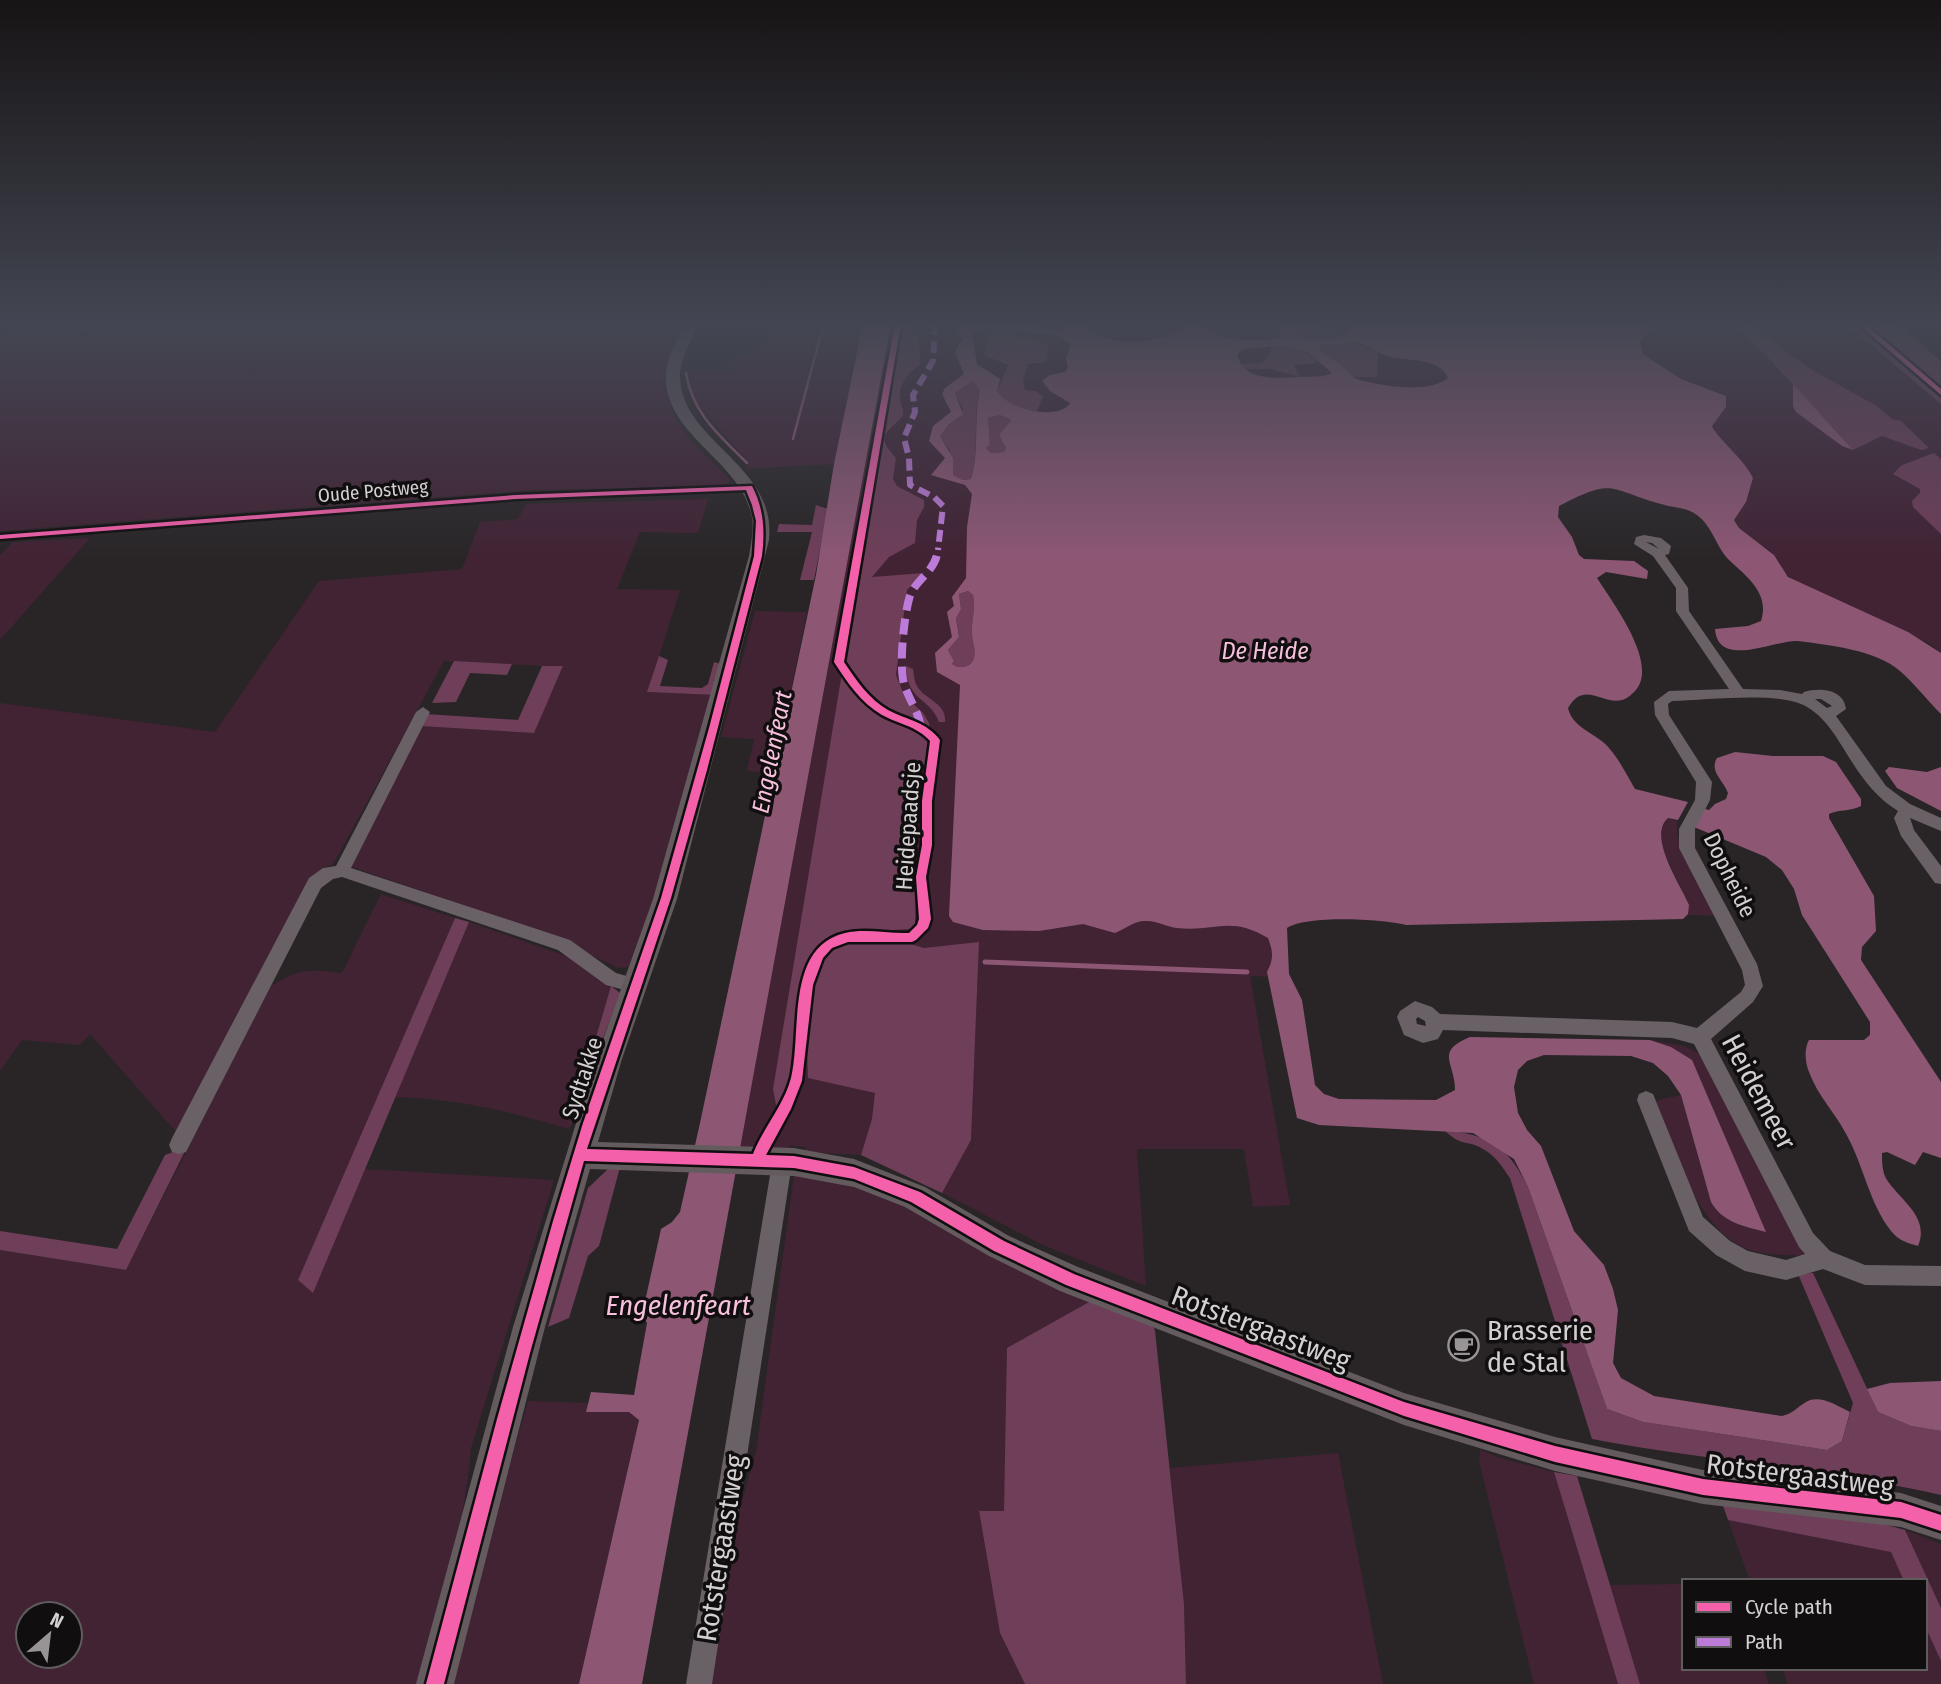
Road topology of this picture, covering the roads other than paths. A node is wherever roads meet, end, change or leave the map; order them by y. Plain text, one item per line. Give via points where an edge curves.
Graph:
1 (679, 402) edge
2 (749, 488) junction
3 (0, 537) edge
4 (1657, 553) dead end
5 (1740, 695) junction
6 (423, 712) dead end
7 (1907, 809) junction
8 (1941, 825) edge
9 (342, 872) junction
10 (1941, 878) edge
11 (635, 985) junction
12 (1435, 1022) dead end
13 (1700, 1037) junction
14 (1646, 1100) dead end
15 (179, 1145) dead end
16 (579, 1155) junction
17 (748, 1160) joint
18 (782, 1163) junction
19 (1824, 1259) junction
20 (1941, 1276) edge
21 (1941, 1523) edge
22 (435, 1684) edge
23 (699, 1684) edge

1 - 2 street, Sydtakke via 687,417
2 - 3 street, Oude Postweg via 515,497
2 - 11 street, Sydtakke via 760,516 758,556 666,899
4 - 5 street via 1682,588 1683,611
5 - 7 street, Dopheide via 1793,696 1807,701 1826,714 1885,795
5 - 13 street, Dopheide via 1669,696 1661,702 1662,715 1704,782 1706,793 1685,829 1687,848 1751,969 1754,986
6 - 9 street
7 - 8 street, Dopheide
7 - 10 street via 1902,818 1907,832
9 - 11 street via 564,945 612,980
9 - 15 street via 329,873 315,883
11 - 16 street, Sydtakke
12 - 13 street, Heidemeer via 1672,1030
13 - 19 street, Heidemeer via 1806,1240
14 - 19 street via 1696,1224 1745,1261 1786,1270
16 - 17 street, Rotstergaastweg
16 - 22 street, Sydtakke
17 - 18 street, Rotstergaastweg
18 - 21 street, Rotstergaastweg via 825,1166 889,1185 1072,1280 1404,1409 1555,1454 1703,1487 1901,1510
18 - 23 street, Rotstergaastweg
19 - 20 street, Heidemeer via 1865,1275

